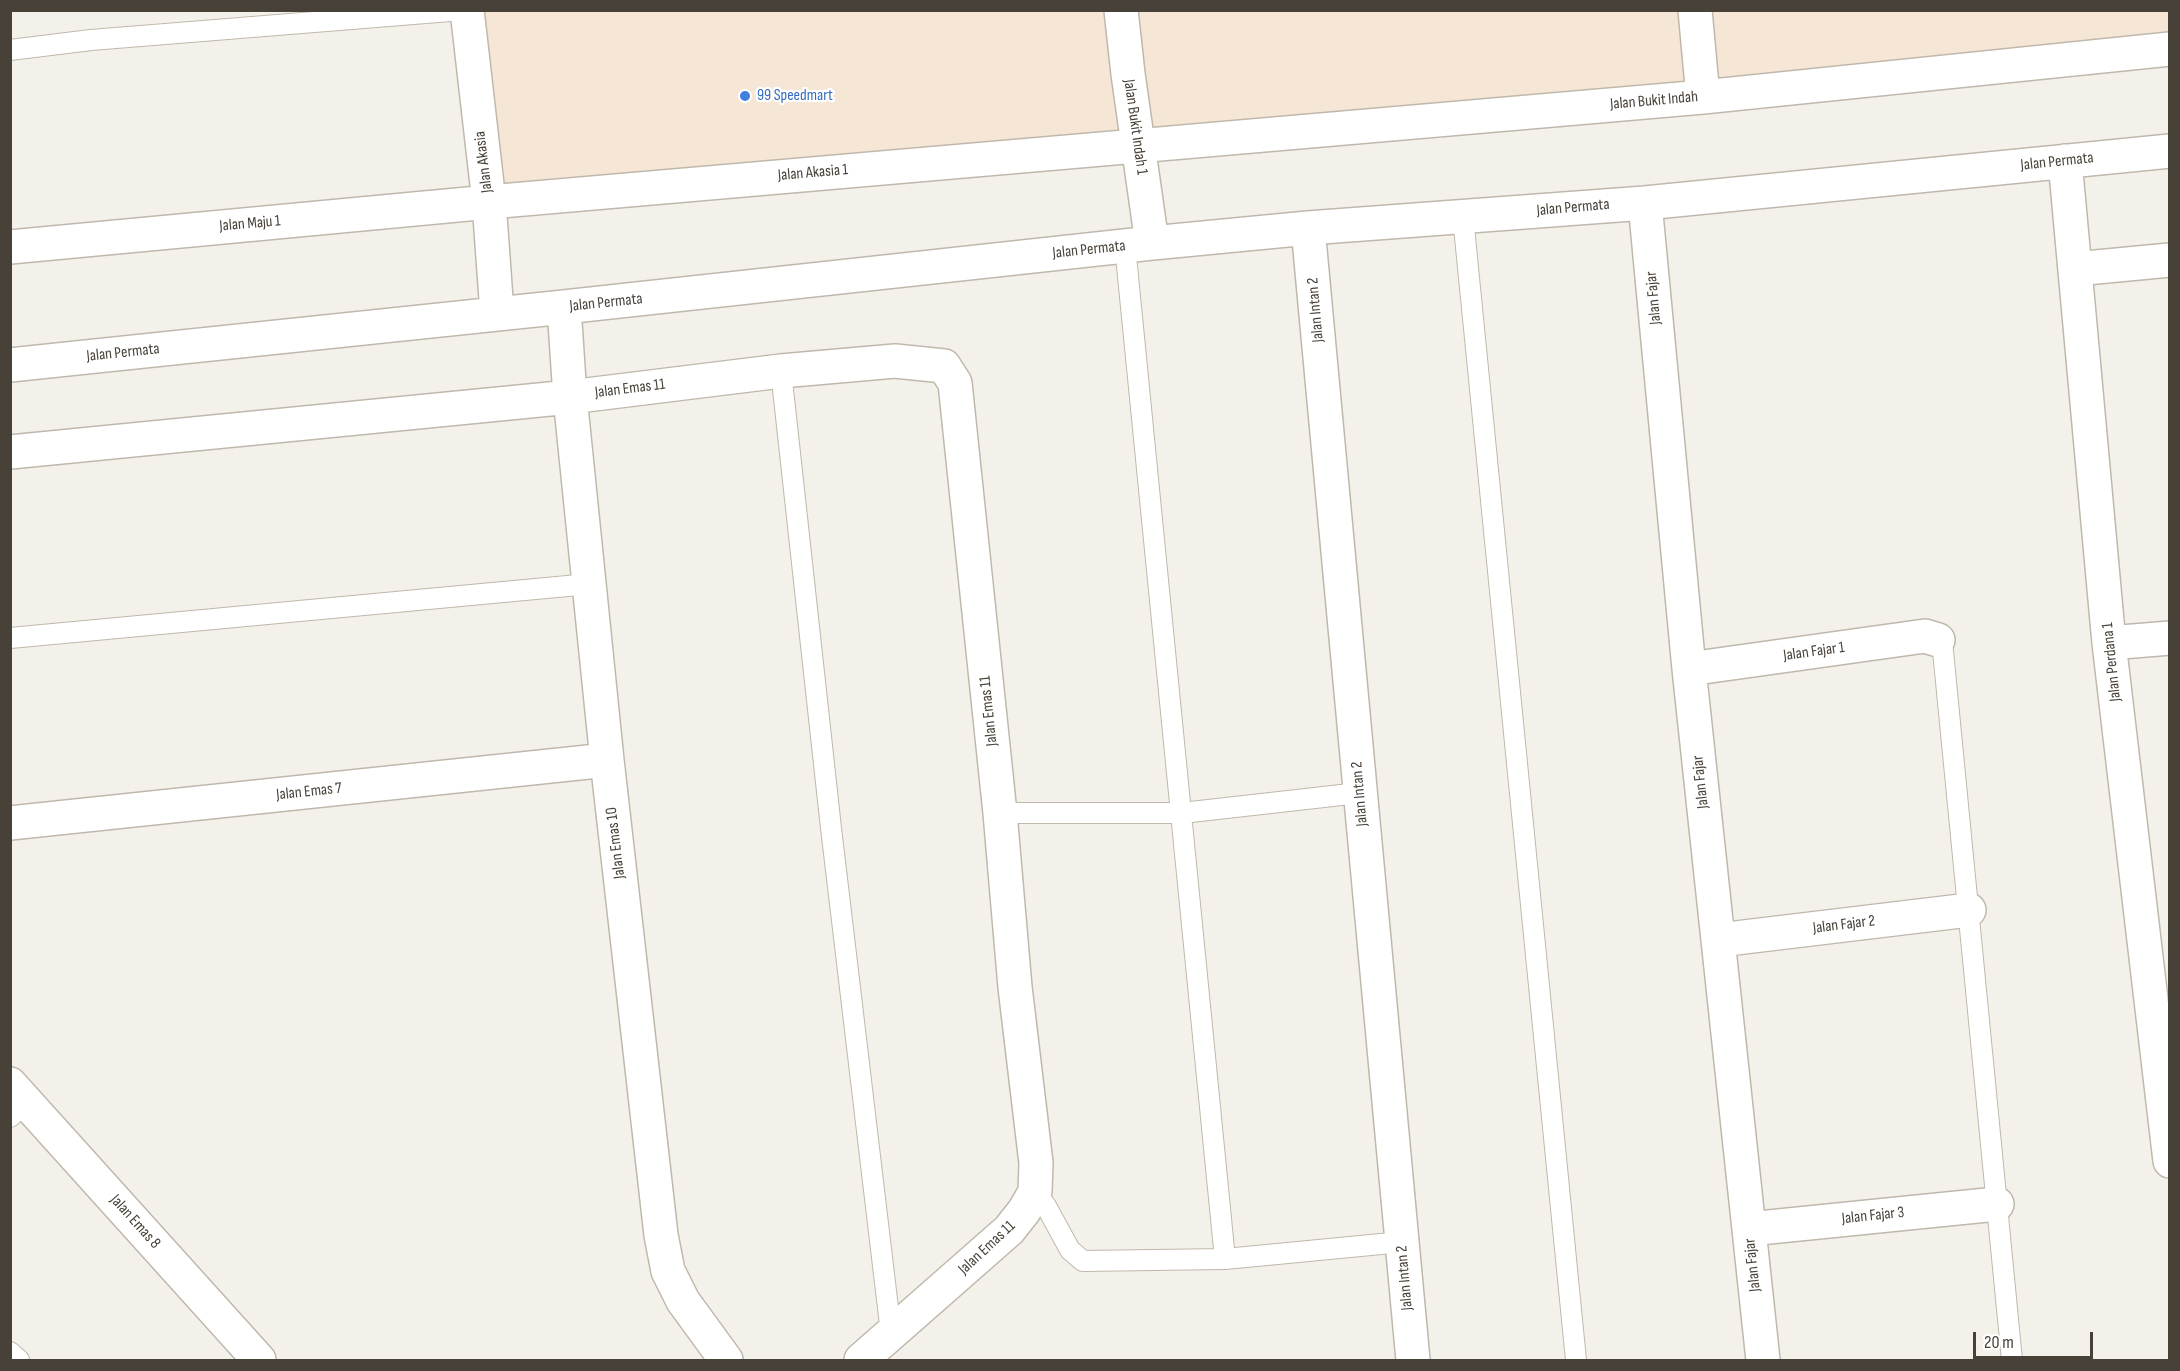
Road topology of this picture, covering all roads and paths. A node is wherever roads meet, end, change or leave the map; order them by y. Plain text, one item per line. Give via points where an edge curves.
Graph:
1 (465, 10) edge
2 (1121, 10) edge
3 (1695, 10) edge
4 (2169, 49) edge
5 (10, 50) edge
6 (1703, 97) junction
7 (1138, 145) junction
8 (2169, 151) edge
9 (2065, 161) junction
10 (489, 202) junction
11 (1645, 203) junction
12 (1463, 217) junction
13 (1308, 228) junction
14 (1138, 245) junction
15 (10, 247) edge
16 (2169, 260) edge
17 (2075, 269) junction
18 (564, 307) junction
19 (497, 313) junction
20 (10, 364) edge
21 (781, 371) junction
22 (570, 397) junction
23 (10, 452) edge
24 (588, 584) junction
25 (10, 638) edge
26 (2169, 638) edge
27 (1938, 640) joint
28 (2109, 643) junction
29 (1689, 669) junction
30 (607, 760) junction
31 (1359, 793) junction
32 (1000, 813) junction
33 (1182, 813) junction
34 (10, 823) edge
35 (1969, 910) junction
36 (1719, 940) junction
37 (2161, 1010) edge
38 (16, 1101) edge
39 (2169, 1161) edge
40 (1035, 1192) junction
41 (1997, 1204) junction
42 (1749, 1229) junction
43 (1402, 1242) junction
44 (1225, 1259) junction
45 (891, 1333) junction
46 (10, 1352) edge
47 (19, 1360) edge
48 (259, 1360) edge
49 (726, 1360) edge
50 (861, 1360) edge
51 (1413, 1360) edge
52 (1576, 1360) edge
53 (1763, 1360) edge
54 (2012, 1360) edge

1 - 5 lane
1 - 10 street, Jalan Akasia
2 - 7 street, Jalan Bukit Indah 1
3 - 6 street
4 - 6 street, Jalan Bukit Indah
6 - 7 street, Jalan Bukit Indah
7 - 10 street, Jalan Akasia 1
7 - 14 street, Jalan Bukit Indah 1
8 - 9 street, Jalan Permata
9 - 11 street, Jalan Permata
9 - 17 street, Jalan Perdana 1
10 - 15 street, Jalan Maju 1
10 - 19 street, Jalan Akasia
11 - 12 street, Jalan Permata
11 - 29 street, Jalan Fajar
12 - 13 street, Jalan Permata
12 - 52 lane
13 - 14 street, Jalan Permata
13 - 31 street, Jalan Intan 2
14 - 18 street, Jalan Permata
14 - 33 lane
16 - 17 street
17 - 28 street, Jalan Perdana 1
18 - 19 street, Jalan Permata
18 - 22 street, Jalan Emas 10
19 - 20 street, Jalan Permata
21 - 22 street, Jalan Emas 11
21 - 32 street, Jalan Emas 11 via 895,361 944,366 955,383
21 - 45 lane
22 - 23 street, Jalan Emas 11
22 - 24 street, Jalan Emas 10
24 - 25 lane
24 - 30 street, Jalan Emas 10
26 - 28 street
27 - 29 street, Jalan Fajar 1 via 1925,636
27 - 35 lane via 1943,651
28 - 37 street, Jalan Perdana 1
29 - 36 street, Jalan Fajar
30 - 34 street, Jalan Emas 7
30 - 49 street, Jalan Emas 10 via 668,1271 683,1301
31 - 33 lane
31 - 43 street, Jalan Intan 2
32 - 33 lane
32 - 40 street, Jalan Emas 11 via 1036,1163
33 - 44 lane
35 - 36 street, Jalan Fajar 2
35 - 41 lane
36 - 42 street, Jalan Fajar
37 - 39 street, Jalan Perdana 1
38 - 48 street, Jalan Emas 8
40 - 44 lane via 1070,1250 1083,1261
40 - 45 street, Jalan Emas 11 via 1009,1230
41 - 42 street, Jalan Fajar 3
41 - 54 lane
42 - 53 street, Jalan Fajar
43 - 44 lane
43 - 51 street, Jalan Intan 2
45 - 50 street, Jalan Emas 11
46 - 47 lane

